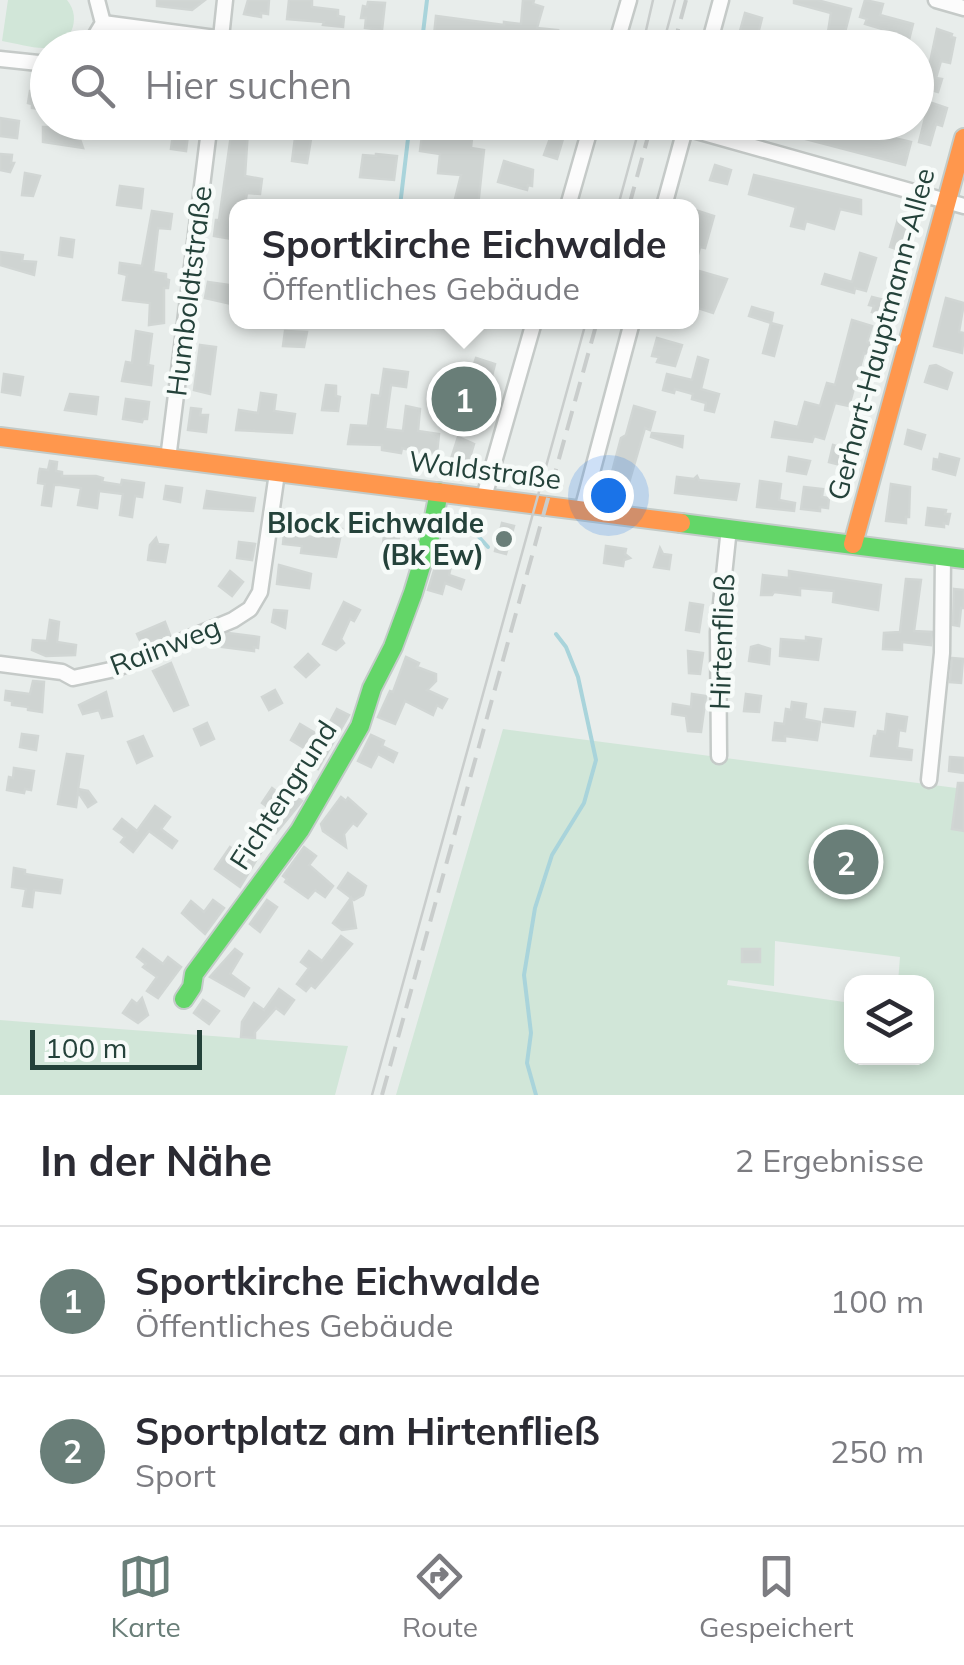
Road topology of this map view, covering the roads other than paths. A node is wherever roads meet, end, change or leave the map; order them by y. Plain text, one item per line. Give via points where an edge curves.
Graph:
1 (97, 0) edge
2 (225, 0) edge
3 (629, 0) edge
4 (721, 0) edge
5 (936, 0) edge
6 (964, 8) edge
7 (103, 23) junction
8 (99, 30) edge
9 (142, 30) edge
10 (222, 30) edge
11 (620, 30) edge
12 (713, 30) edge
13 (0, 59) edge
14 (30, 62) edge
15 (964, 138) edge
16 (208, 140) edge
17 (587, 140) edge
18 (683, 140) edge
19 (739, 140) edge
20 (570, 199) edge
21 (666, 199) edge
22 (955, 203) edge
23 (532, 329) edge
24 (630, 329) edge
25 (0, 437) edge
26 (168, 458) junction
27 (277, 473) junction
28 (439, 492) junction
29 (484, 498) junction
30 (582, 510) junction
31 (730, 528) junction
32 (854, 544) junction
33 (943, 556) junction
34 (964, 559) edge
35 (0, 664) edge
36 (719, 756) dead end
37 (928, 780) dead end
38 (184, 999) dead end

1 - 7 street
2 - 10 street
3 - 11 street
4 - 12 street
5 - 6 street
7 - 8 street
7 - 9 street
13 - 14 street
15 - 22 street, Gerhart-Hauptmann-Allee
16 - 26 street, Humboldtstraße
17 - 20 street
18 - 21 street
19 - 22 street
22 - 32 street, Gerhart-Hauptmann-Allee
23 - 29 street
24 - 30 street
25 - 26 street, Waldstraße
26 - 27 street, Waldstraße
27 - 28 street, Waldstraße
27 - 35 street, Rainweg via 260,592 250,609 115,670 73,678
28 - 29 street, Waldstraße
28 - 38 street, Fichtengrund via 406,610 351,744 306,820 194,974
29 - 30 street, Waldstraße
30 - 31 street, Waldstraße
31 - 32 street, Waldstraße
31 - 36 street, Hirtenfließ via 718,632
32 - 33 street, Waldstraße
33 - 34 street, Waldstraße
33 - 37 street

